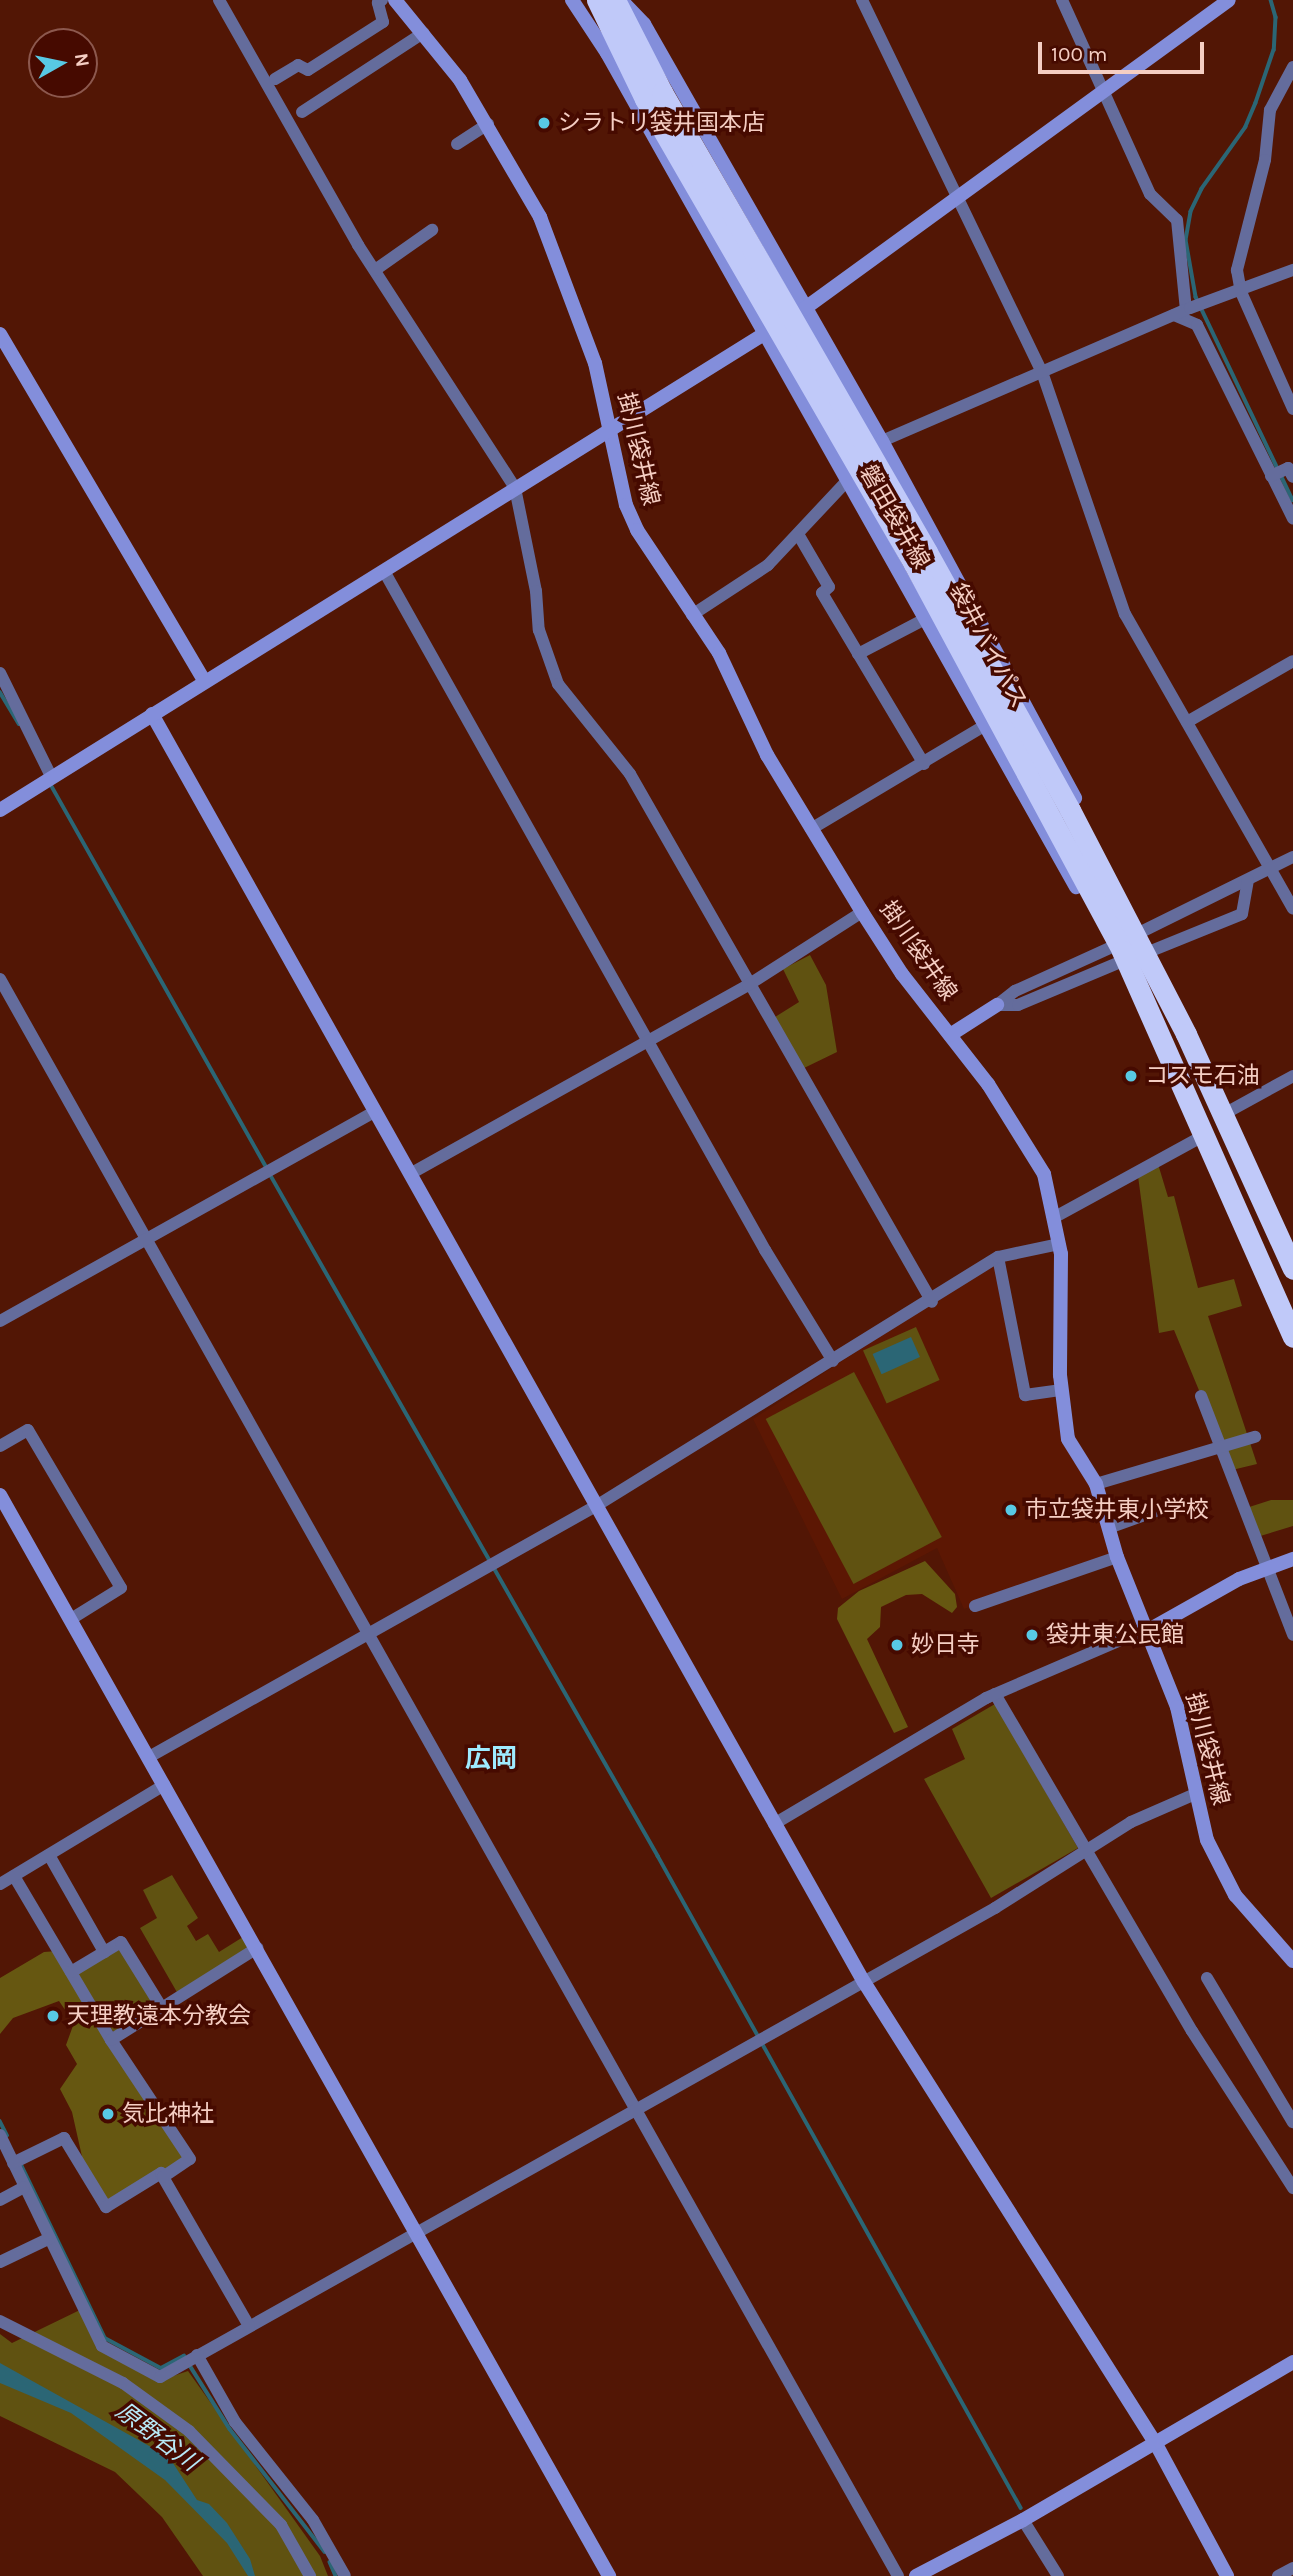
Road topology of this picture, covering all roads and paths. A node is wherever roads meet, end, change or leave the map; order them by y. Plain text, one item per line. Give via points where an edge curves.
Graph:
1 (219, 0) edge
2 (382, 0) edge
3 (395, 0) edge
4 (572, 0) edge
5 (597, 0) edge
6 (615, 0) edge
7 (621, 0) edge
8 (862, 0) edge
9 (1062, 0) edge
10 (1229, 0) edge
11 (424, 33) junction
12 (1293, 67) edge
13 (275, 79) dead end
14 (1102, 90) junction
15 (302, 112) dead end
16 (488, 124) junction
17 (457, 144) dead end
18 (955, 199) junction
19 (432, 230) dead end
20 (375, 270) junction
21 (1293, 270) edge
22 (1241, 292) junction
23 (804, 309) junction
24 (1183, 311) junction
25 (0, 334) edge
26 (763, 336) junction
27 (1042, 372) junction
28 (1293, 409) edge
29 (610, 428) junction
30 (882, 441) junction
31 (1281, 474) edge
32 (846, 481) junction
33 (514, 488) junction
34 (1293, 518) edge
35 (798, 534) junction
36 (921, 558) junction
37 (384, 571) junction
38 (692, 615) junction
39 (927, 618) junction
40 (858, 654) junction
41 (1293, 661) edge
42 (0, 673) edge
43 (204, 681) junction
44 (152, 715) junction
45 (1186, 722) junction
46 (987, 724) junction
47 (924, 764) junction
48 (52, 778) junction
49 (0, 810) edge
50 (811, 829) junction
51 (1293, 857) edge
52 (1271, 870) junction
53 (1248, 881) junction
54 (1293, 909) edge
55 (862, 912) junction
56 (1143, 932) junction
57 (1110, 948) junction
58 (1152, 951) junction
59 (1118, 963) junction
60 (0, 979) edge
61 (748, 985) junction
62 (997, 1004) junction
63 (950, 1035) junction
64 (1188, 1037) junction
65 (647, 1041) junction
66 (1171, 1059) junction
67 (1293, 1076) edge
68 (374, 1112) junction
69 (1224, 1114) junction
70 (1205, 1135) junction
71 (410, 1174) junction
72 (1055, 1217) junction
73 (147, 1240) junction
74 (1059, 1244) junction
75 (999, 1257) junction
76 (1293, 1269) edge
77 (932, 1302) junction
78 (0, 1321) edge
79 (1293, 1337) edge
80 (833, 1361) junction
81 (1062, 1390) junction
82 (1201, 1396) dead end
83 (1255, 1437) dead end
84 (0, 1446) edge
85 (1220, 1447) junction
86 (1096, 1484) junction
87 (0, 1494) edge
88 (596, 1506) junction
89 (1156, 1511) dead end
90 (1111, 1527) junction
91 (1117, 1556) junction
92 (1293, 1559) edge
93 (1265, 1568) junction
94 (975, 1606) dead end
95 (71, 1619) junction
96 (1145, 1631) junction
97 (369, 1634) junction
98 (1293, 1635) edge
99 (995, 1694) junction
100 (149, 1757) junction
101 (164, 1785) junction
102 (1195, 1794) junction
103 (774, 1824) junction
104 (1086, 1851) junction
105 (49, 1854) junction
106 (14, 1876) junction
107 (0, 1884) edge
108 (257, 1948) junction
109 (104, 1952) junction
110 (1293, 1961) edge
111 (71, 1972) junction
112 (1207, 1978) dead end
113 (864, 1982) junction
114 (162, 2008) junction
115 (111, 2040) junction
116 (634, 2108) junction
117 (1293, 2122) edge
118 (0, 2135) edge
119 (13, 2163) junction
120 (163, 2177) junction
121 (24, 2187) junction
122 (1293, 2188) edge
123 (0, 2200) edge
124 (417, 2231) junction
125 (50, 2238) junction
126 (0, 2262) edge
127 (0, 2321) edge
128 (249, 2326) junction
129 (197, 2355) junction
130 (1293, 2362) edge
131 (1156, 2444) junction
132 (1023, 2520) junction
133 (1293, 2568) edge
134 (310, 2576) edge
135 (345, 2576) edge
136 (610, 2576) edge
137 (898, 2576) edge
138 (916, 2576) edge
139 (1058, 2576) edge
140 (1227, 2576) edge
141 (1278, 2576) edge

1 - 20 street
2 - 13 street via 378,3 383,22 308,69 298,65
3 - 11 street, 掛川袋井線
4 - 26 street, 磐田袋井線 via 607,53
5 - 36 highway, 袋井バイパス, bridge via 645,99
6 - 36 highway, 袋井バイパス, bridge
7 - 23 street, 磐田袋井線 via 644,24
8 - 18 street
9 - 14 street
10 - 14 street
11 - 15 street
11 - 16 street, 掛川袋井線
12 - 22 street via 1270,110 1265,160 1237,270
14 - 18 street
14 - 24 street via 1150,194 1177,220
16 - 17 street
16 - 29 street, 掛川袋井線 via 540,217 595,363
18 - 23 street
18 - 27 street
19 - 20 street
20 - 33 street
21 - 22 street
22 - 24 street
22 - 28 street
23 - 26 street
23 - 30 street, 磐田袋井線
24 - 27 street
24 - 31 street via 1197,325
25 - 43 street
26 - 29 street
26 - 32 street, 磐田袋井線
27 - 30 street
27 - 45 street via 1125,614
29 - 33 street
29 - 38 street, 掛川袋井線 via 630,517
30 - 56 street, 磐田袋井線
31 - 34 street
32 - 35 street
32 - 39 street, 磐田袋井線
33 - 37 street
33 - 61 street via 534,579 539,629 558,684 630,774
35 - 38 street via 768,565
35 - 40 street via 828,587 822,593
36 - 64 highway, 袋井バイパス via 1070,810
36 - 66 highway, 袋井バイパス via 1122,951
37 - 43 street
37 - 65 street
38 - 50 street, 掛川袋井線 via 719,653 766,755
39 - 40 street
39 - 46 street, 磐田袋井線
40 - 47 street
41 - 45 street
42 - 48 street
43 - 44 street
44 - 48 street
44 - 68 street
45 - 52 street
46 - 47 street
46 - 57 street, 磐田袋井線
47 - 50 street
48 - 49 street
50 - 55 street, 掛川袋井線
51 - 52 street
52 - 53 street
52 - 54 street
53 - 56 street
53 - 58 street via 1242,914
55 - 61 street
55 - 63 street, 掛川袋井線
56 - 58 street, 磐田袋井線
57 - 59 street, 磐田袋井線
57 - 62 street
58 - 64 street, 磐田袋井線
59 - 62 street via 1018,1005
59 - 66 street, 磐田袋井線 via 1149,1032
60 - 73 street
61 - 65 street
61 - 77 street
62 - 63 street
63 - 72 street, 掛川袋井線 via 988,1084 1044,1174
64 - 69 highway, 袋井バイパス
65 - 71 street
65 - 80 street
66 - 70 highway, 袋井バイパス
67 - 69 street
68 - 71 street
68 - 73 street
69 - 76 highway, 袋井バイパス
70 - 72 street
70 - 79 highway, 袋井バイパス
71 - 88 street
72 - 74 street, 掛川袋井線
73 - 78 street
73 - 97 street
74 - 75 street
74 - 81 street, 掛川袋井線
75 - 77 street
75 - 81 street via 1025,1395
77 - 80 street
80 - 88 street
81 - 86 street, 掛川袋井線 via 1068,1439
82 - 85 street
83 - 85 street
84 - 95 street via 28,1430 121,1588
85 - 86 street
85 - 93 street
86 - 90 street, 掛川袋井線
87 - 95 street
88 - 97 street
88 - 103 street
89 - 90 street
90 - 91 street, 掛川袋井線
91 - 94 street
91 - 96 street, 掛川袋井線
92 - 93 street
93 - 96 street
93 - 98 street
95 - 100 street
96 - 99 street
96 - 102 street, 掛川袋井線 via 1177,1707
97 - 100 street
97 - 116 street
99 - 103 street
99 - 104 street
100 - 101 street
101 - 105 street
101 - 108 street
102 - 104 street via 1131,1822
102 - 110 street, 掛川袋井線 via 1208,1840 1234,1895
103 - 113 street
104 - 113 street
104 - 122 street via 1192,2031
105 - 106 street
105 - 109 street
106 - 107 street
106 - 111 street
108 - 114 street
108 - 124 street
109 - 111 street
109 - 114 street via 121,1942
111 - 115 street
112 - 117 street
113 - 116 street
113 - 131 street
114 - 115 street
115 - 120 street via 190,2159
116 - 124 street
116 - 137 street
118 - 119 street
119 - 120 street via 64,2138 106,2207 161,2173
119 - 121 street
120 - 128 street
121 - 123 street
121 - 125 street
124 - 128 street
124 - 136 street
125 - 126 street
125 - 129 street via 102,2346 160,2377
127 - 134 street via 123,2383 190,2431 281,2525
128 - 129 street
129 - 135 street via 235,2422 313,2520
130 - 131 street
131 - 132 street
131 - 140 street
132 - 138 street
132 - 139 street
133 - 141 street

